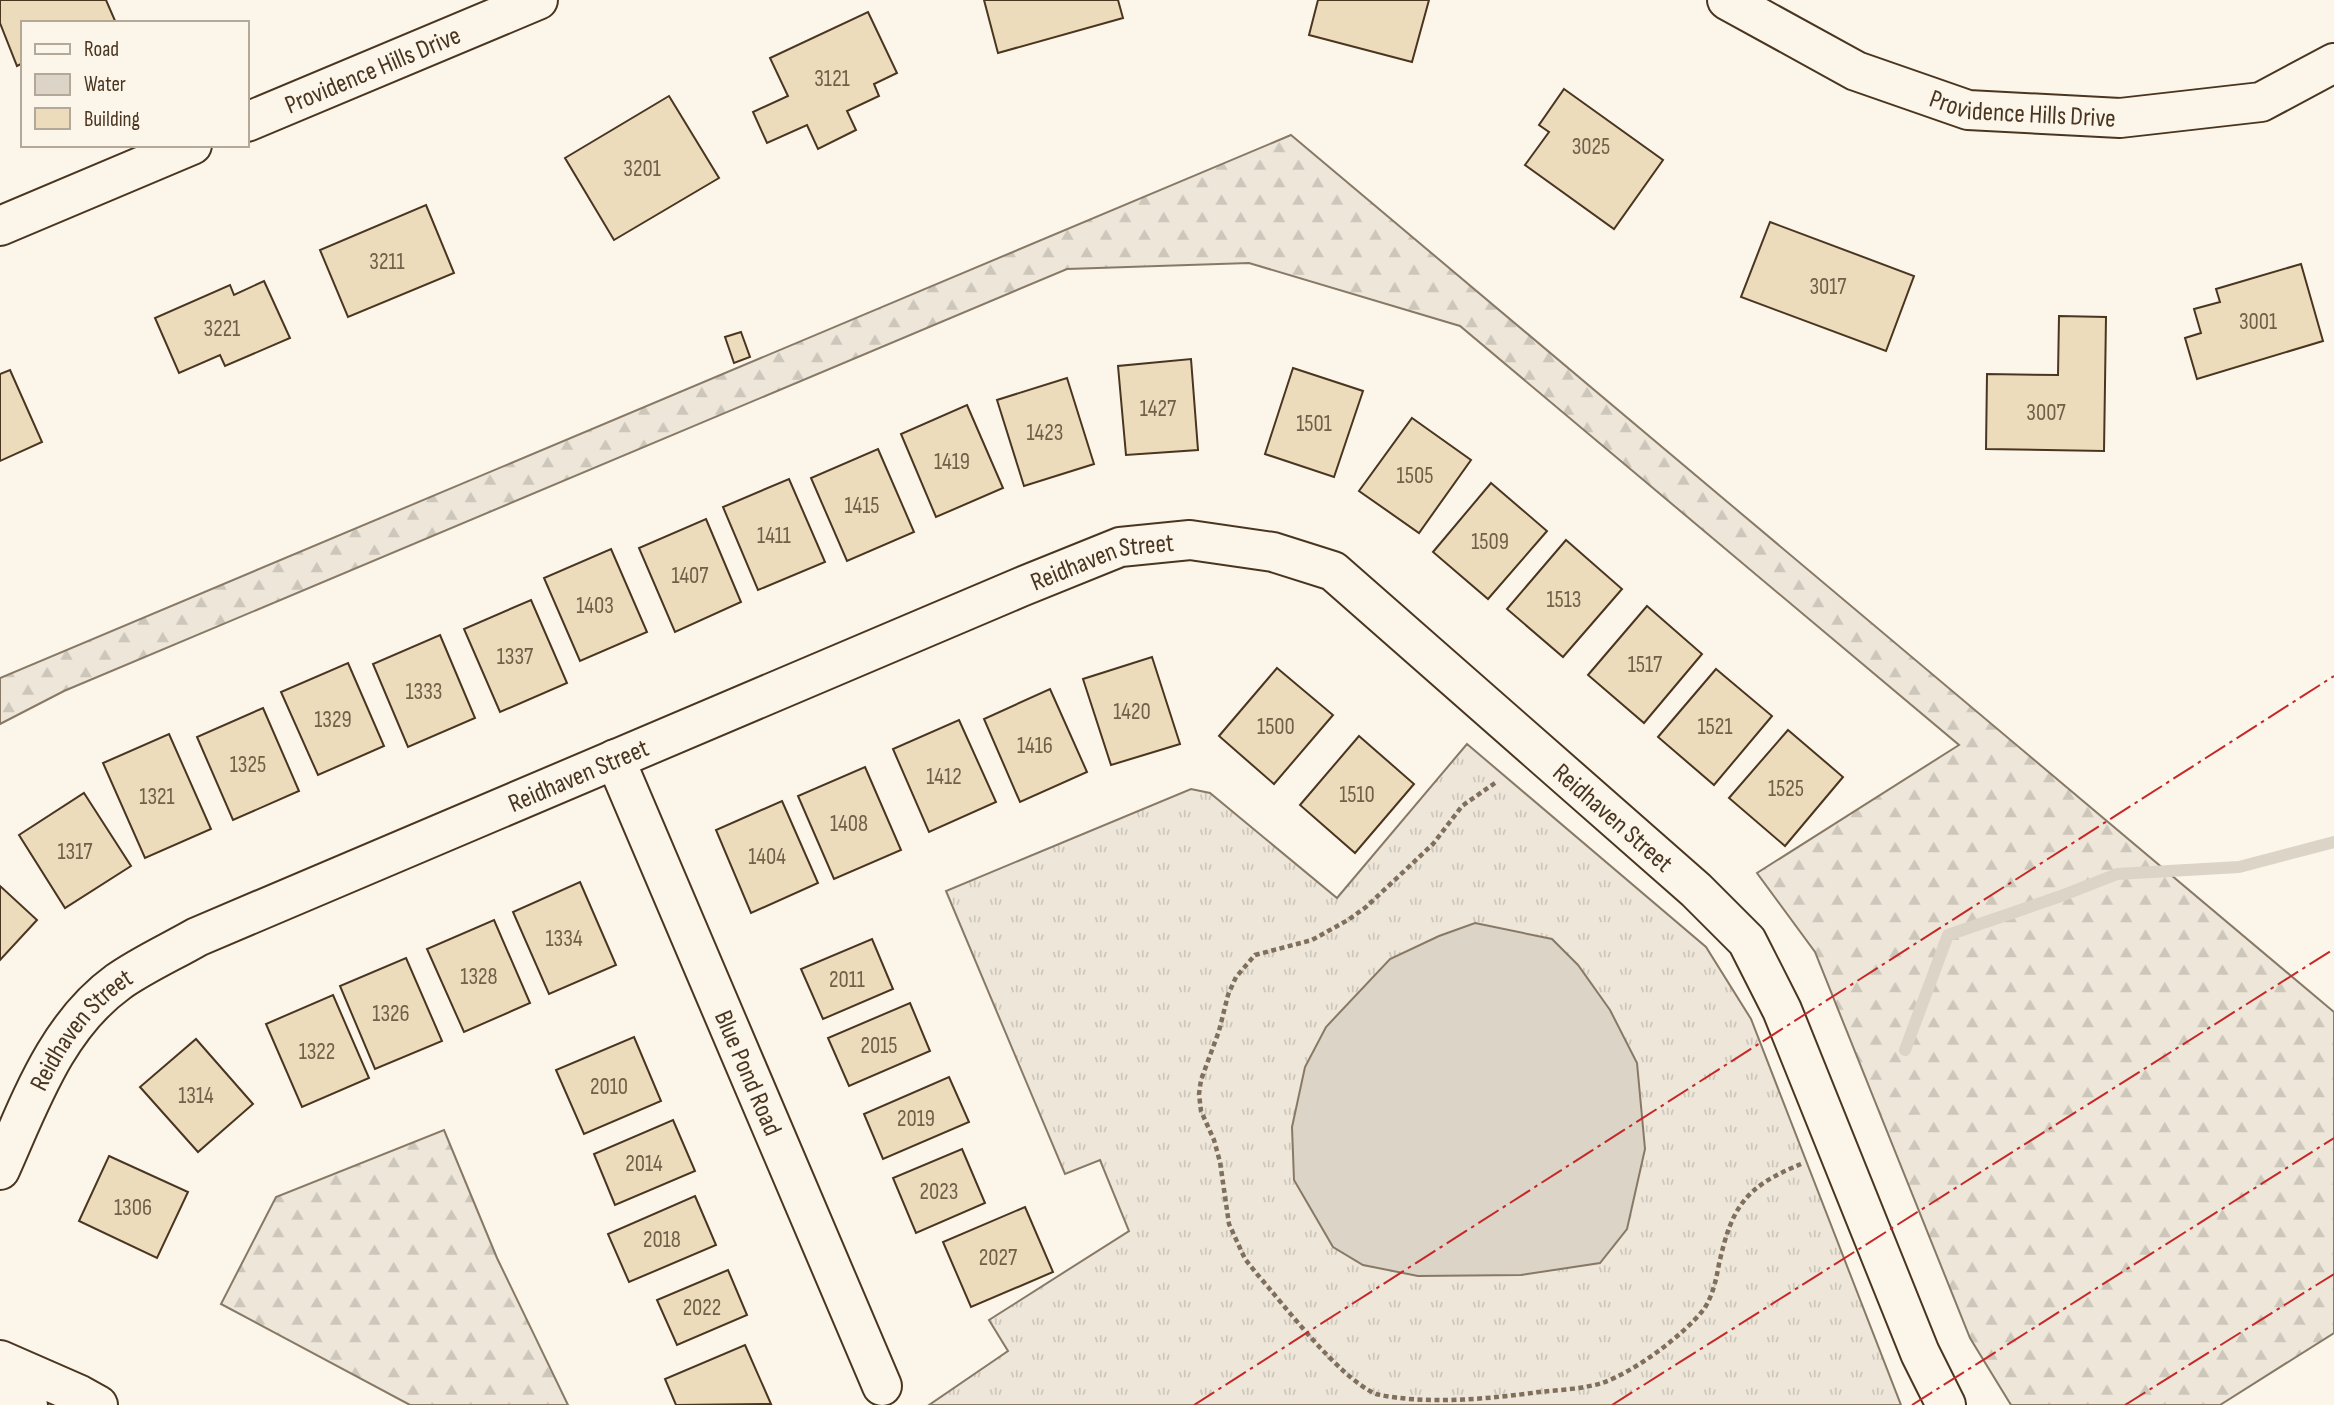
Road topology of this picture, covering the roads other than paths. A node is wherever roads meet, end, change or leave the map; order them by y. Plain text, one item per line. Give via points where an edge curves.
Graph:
1 (538, 0) edge
2 (1727, 0) edge
3 (2334, 63) edge
4 (248, 122) edge
5 (187, 147) edge
6 (0, 226) edge
7 (615, 759) junction
8 (0, 1170) edge
9 (0, 1360) edge
10 (882, 1386) dead end
11 (0, 1393) edge
12 (28, 1405) edge
13 (98, 1405) edge
14 (1946, 1405) edge

1 - 4 street, Providence Hills Drive
2 - 3 street, Providence Hills Drive via 1856,71 1968,110 2120,118 2261,102
5 - 6 street
7 - 8 street, Reidhaven Street via 197,937 118,982 74,1023
7 - 10 street, Blue Pond Road
7 - 14 street, Reidhaven Street via 1120,547 1191,540 1273,552 1333,571 1696,890 1747,942 1782,1010 1920,1353
9 - 13 street
11 - 12 street

